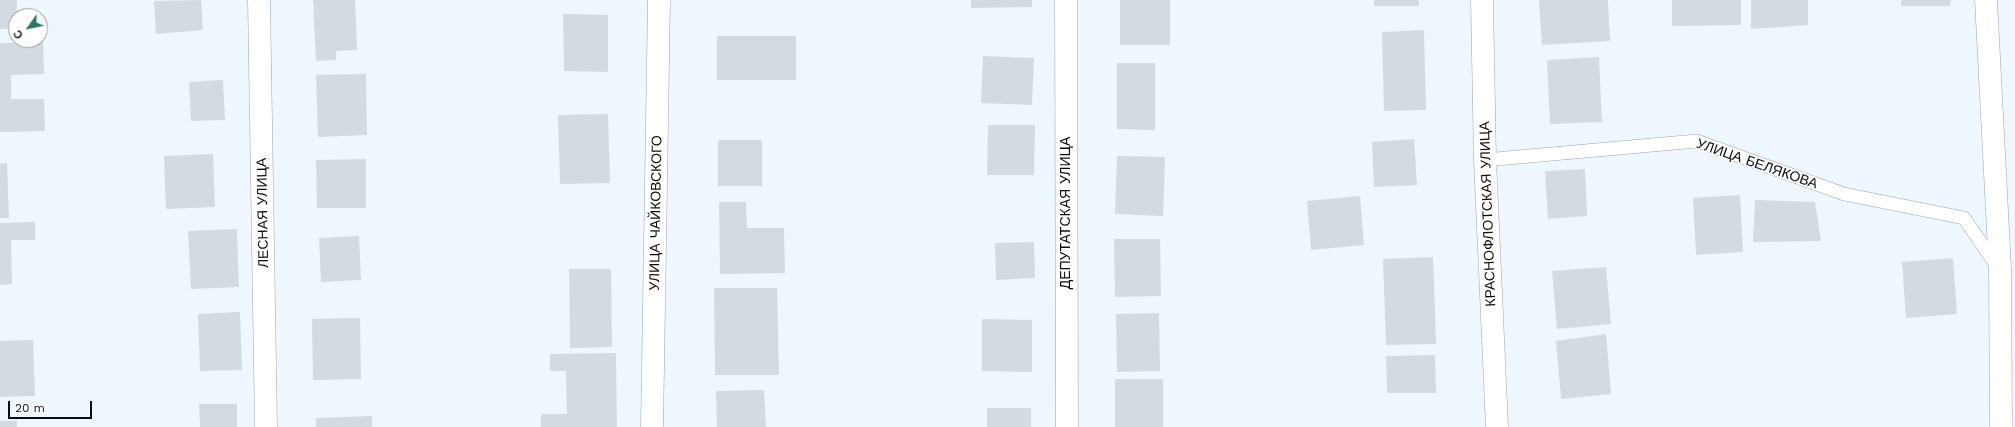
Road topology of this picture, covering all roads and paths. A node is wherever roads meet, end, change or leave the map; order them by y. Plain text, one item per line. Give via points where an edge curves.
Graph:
1 (259, 0) edge
2 (660, 0) edge
3 (1066, 0) edge
4 (1482, 0) edge
5 (1986, 0) edge
6 (1485, 160) junction
7 (2000, 269) junction
8 (266, 427) edge
9 (652, 427) edge
10 (1067, 427) edge
11 (1497, 427) edge
12 (2001, 427) edge

1 - 8 street, ЛЕСНАЯ УЛИЦА
2 - 9 street, УЛИЦА ЧАЙКОВСКОГО
3 - 10 street, ДЕПУТАТСКАЯ УЛИЦА
4 - 6 street, КРАСНОФЛОТСКАЯ УЛИЦА
5 - 7 street
6 - 7 lane, УЛИЦА БЕЛЯКОВА via 1697,141 1844,194 1964,218
6 - 11 street, КРАСНОФЛОТСКАЯ УЛИЦА
7 - 12 street

